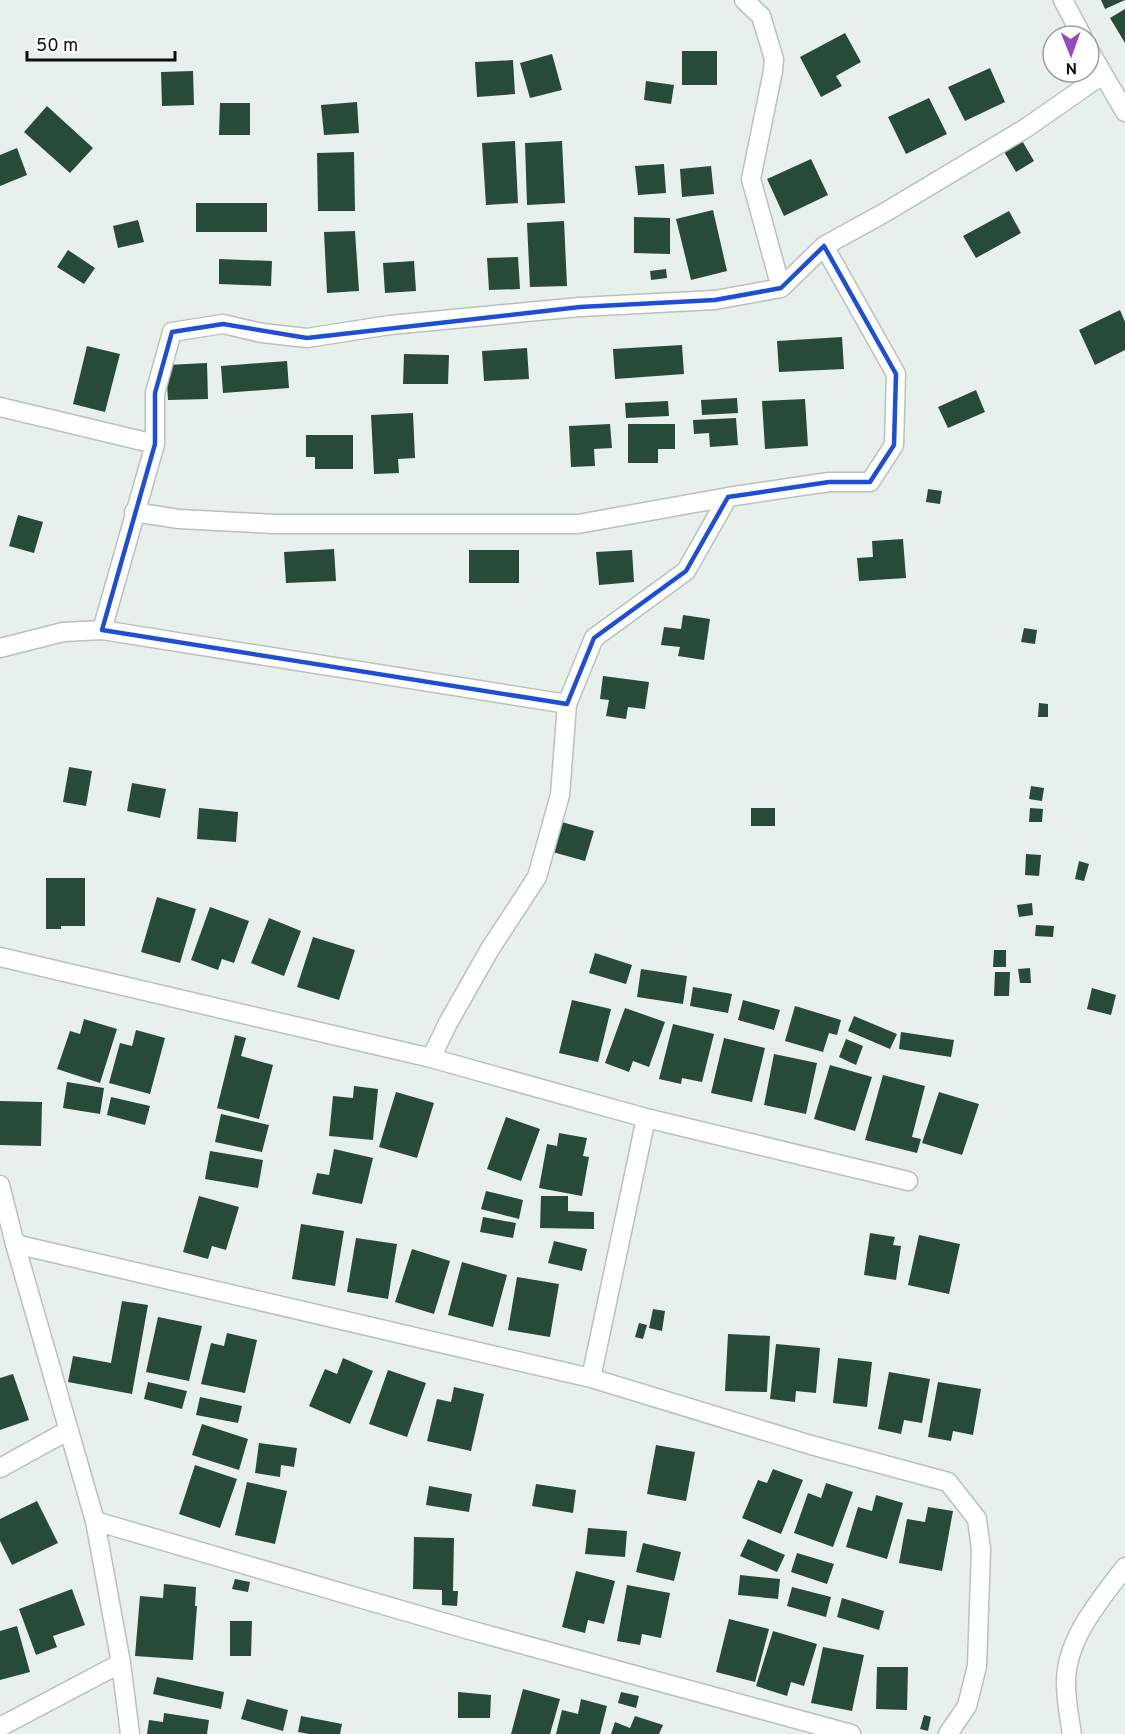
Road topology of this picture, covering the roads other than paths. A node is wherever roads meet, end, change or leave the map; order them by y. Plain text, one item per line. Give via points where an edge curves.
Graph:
1 (744, 0) edge
2 (1063, 0) edge
3 (1076, 24) edge
4 (1102, 75) joint
5 (1125, 112) edge
6 (824, 246) junction
7 (781, 288) junction
8 (0, 407) edge
9 (155, 444) junction
10 (728, 497) junction
11 (134, 512) junction
12 (102, 630) junction
13 (0, 648) edge
14 (567, 704) junction
15 (0, 957) edge
16 (431, 1059) junction
17 (646, 1118) junction
18 (908, 1181) dead end
19 (0, 1185) edge
20 (9, 1239) edge
21 (591, 1378) junction
22 (69, 1430) junction
23 (0, 1468) edge
24 (95, 1521) junction
25 (1125, 1567) edge
26 (121, 1663) junction
27 (0, 1727) edge
28 (130, 1734) edge
29 (851, 1734) edge
30 (948, 1734) edge
31 (1072, 1734) edge

1 - 7 street via 760,16 774,59 751,179
2 - 3 street
4 - 5 street
4 - 6 street via 1026,128
6 - 7 street
6 - 10 street via 896,374 894,445 870,482 829,482
7 - 9 street via 715,300 580,307 390,325 307,338 222,324 172,332 155,393
8 - 9 street
9 - 11 street
10 - 11 street via 578,524 276,524 180,519
10 - 14 street via 686,571 594,638
11 - 12 street
12 - 13 street via 63,632
12 - 14 street
14 - 16 street via 560,795 537,877 490,949
15 - 16 street
16 - 17 street
17 - 18 street
17 - 21 street
19 - 20 street
20 - 21 street
20 - 22 street
21 - 30 street via 948,1482 977,1519 981,1549 974,1683 968,1706
22 - 23 street
22 - 24 street
24 - 26 street
24 - 29 street via 466,1629
25 - 31 street via 1084,1624 1071,1653 1066,1681
26 - 27 street
26 - 28 street

